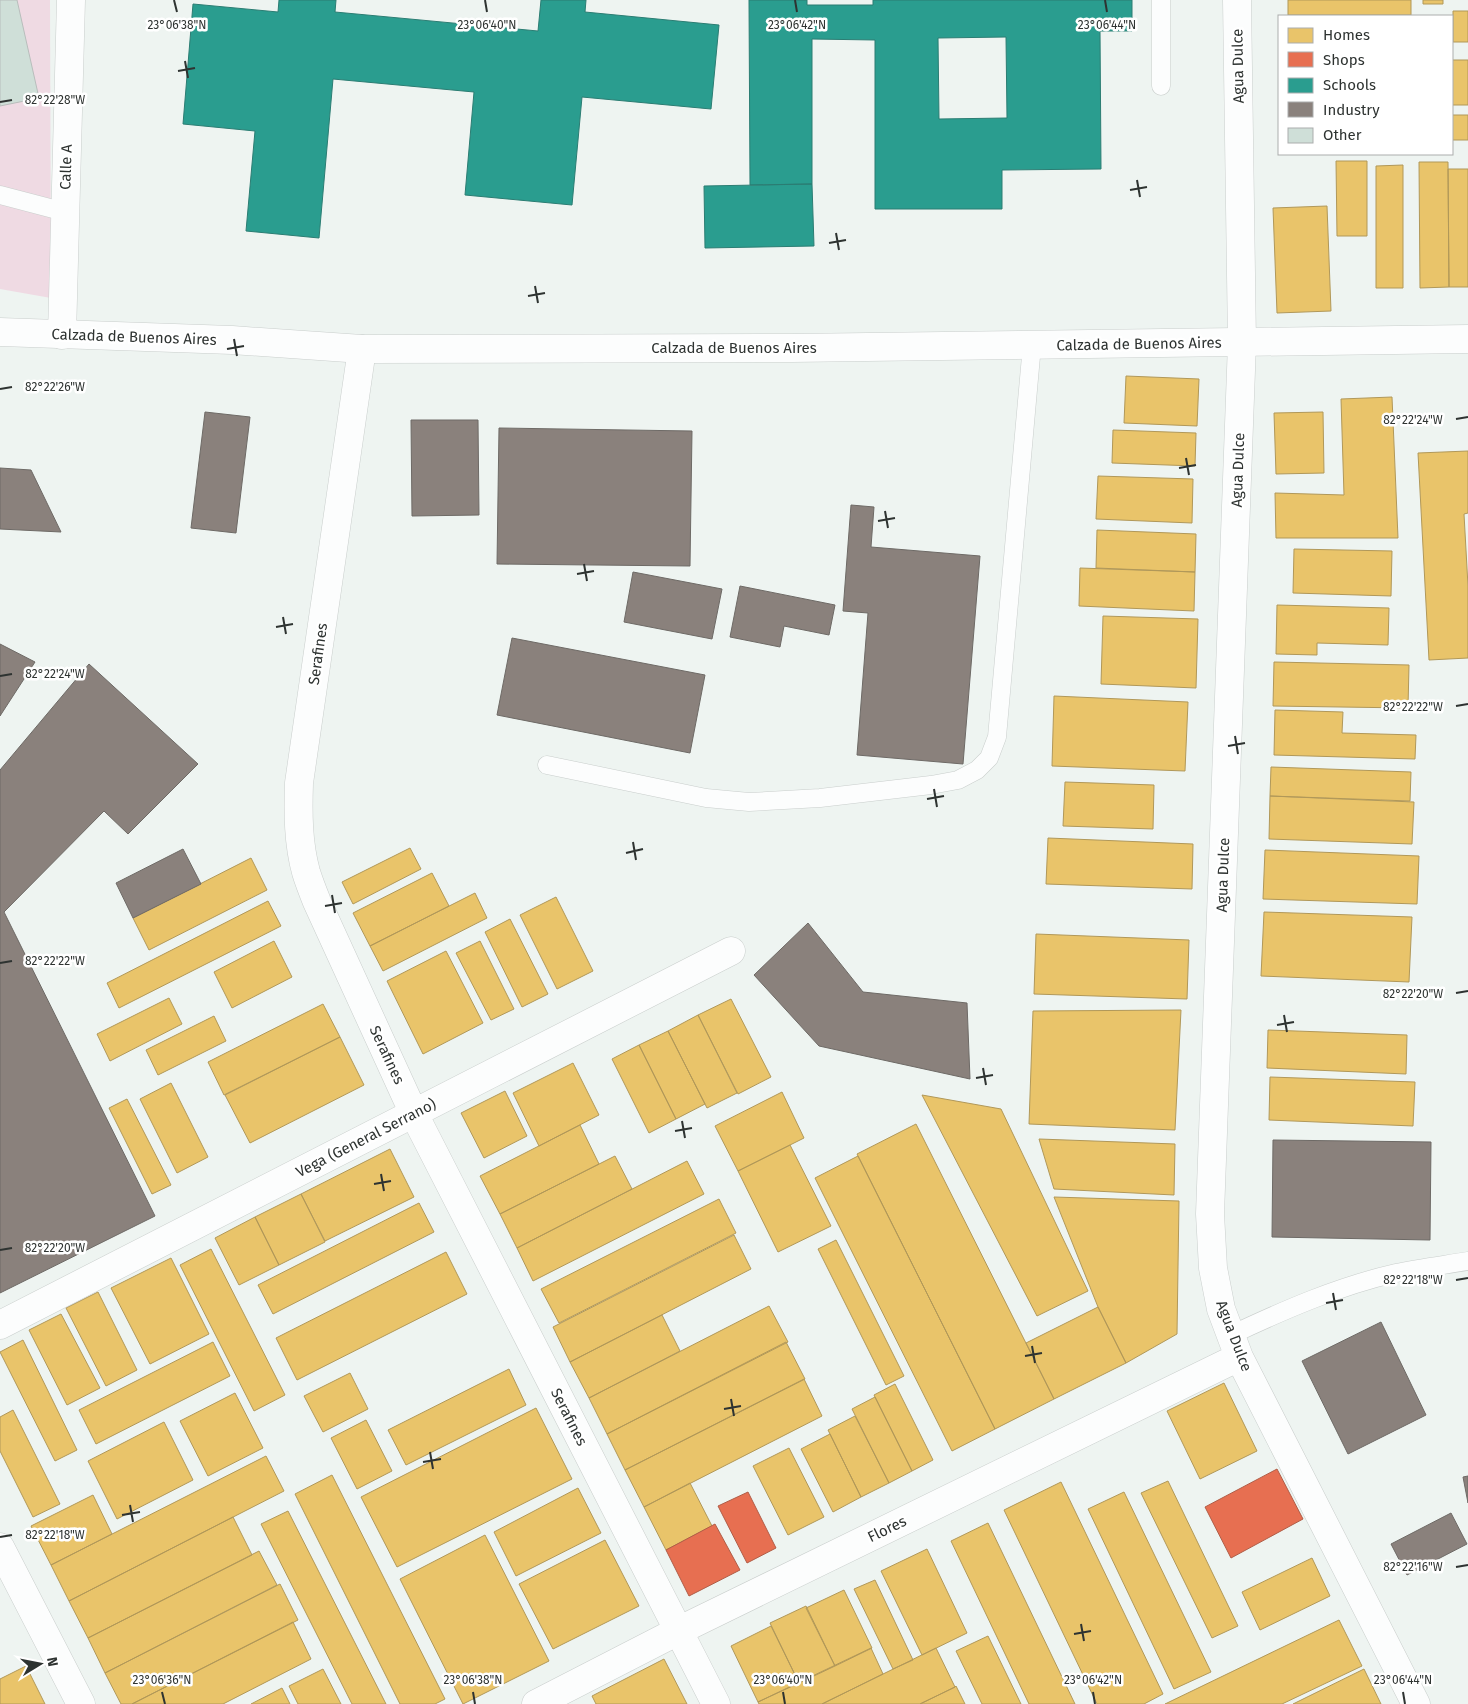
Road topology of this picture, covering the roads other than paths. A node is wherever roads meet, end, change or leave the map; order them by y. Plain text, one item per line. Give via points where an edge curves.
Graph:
1 (71, 0) edge
2 (1161, 0) edge
3 (1237, 0) edge
4 (1161, 86) dead end
5 (0, 195) edge
6 (65, 212) junction
7 (0, 332) edge
8 (62, 335) junction
9 (1468, 339) edge
10 (1242, 343) junction
11 (1032, 345) junction
12 (362, 349) junction
13 (547, 765) dead end
14 (731, 951) dead end
15 (414, 1114) junction
16 (1468, 1261) edge
17 (0, 1325) edge
18 (1235, 1346) junction
19 (0, 1547) edge
20 (678, 1631) junction
21 (81, 1704) edge
22 (536, 1704) edge
23 (716, 1704) edge
24 (1416, 1704) edge

1 - 6 street, Calle A
2 - 4 lane
3 - 10 street, Agua Dulce
5 - 6 lane
6 - 8 street, Calle A
7 - 8 street, Calzada de Buenos Aires
8 - 12 street, Calzada de Buenos Aires via 232,340
9 - 10 street, Calzada de Buenos Aires
10 - 11 street, Calzada de Buenos Aires
10 - 18 street, Agua Dulce via 1210,1214 1213,1268 1221,1309
11 - 12 street, Calzada de Buenos Aires
11 - 13 lane via 997,737 989,758 977,770 958,780 931,785 820,798 749,802 706,798
12 - 15 street, Serafines via 299,783 298,813 306,873 317,902
14 - 15 street, Vega (General Serrano)
15 - 17 street, Vega (General Serrano)
15 - 20 street, Serafines
16 - 18 lane via 1395,1274 1283,1310
18 - 20 street, Flores
18 - 24 street, Agua Dulce
19 - 21 street
20 - 22 street, Flores
20 - 23 street, Serafines

